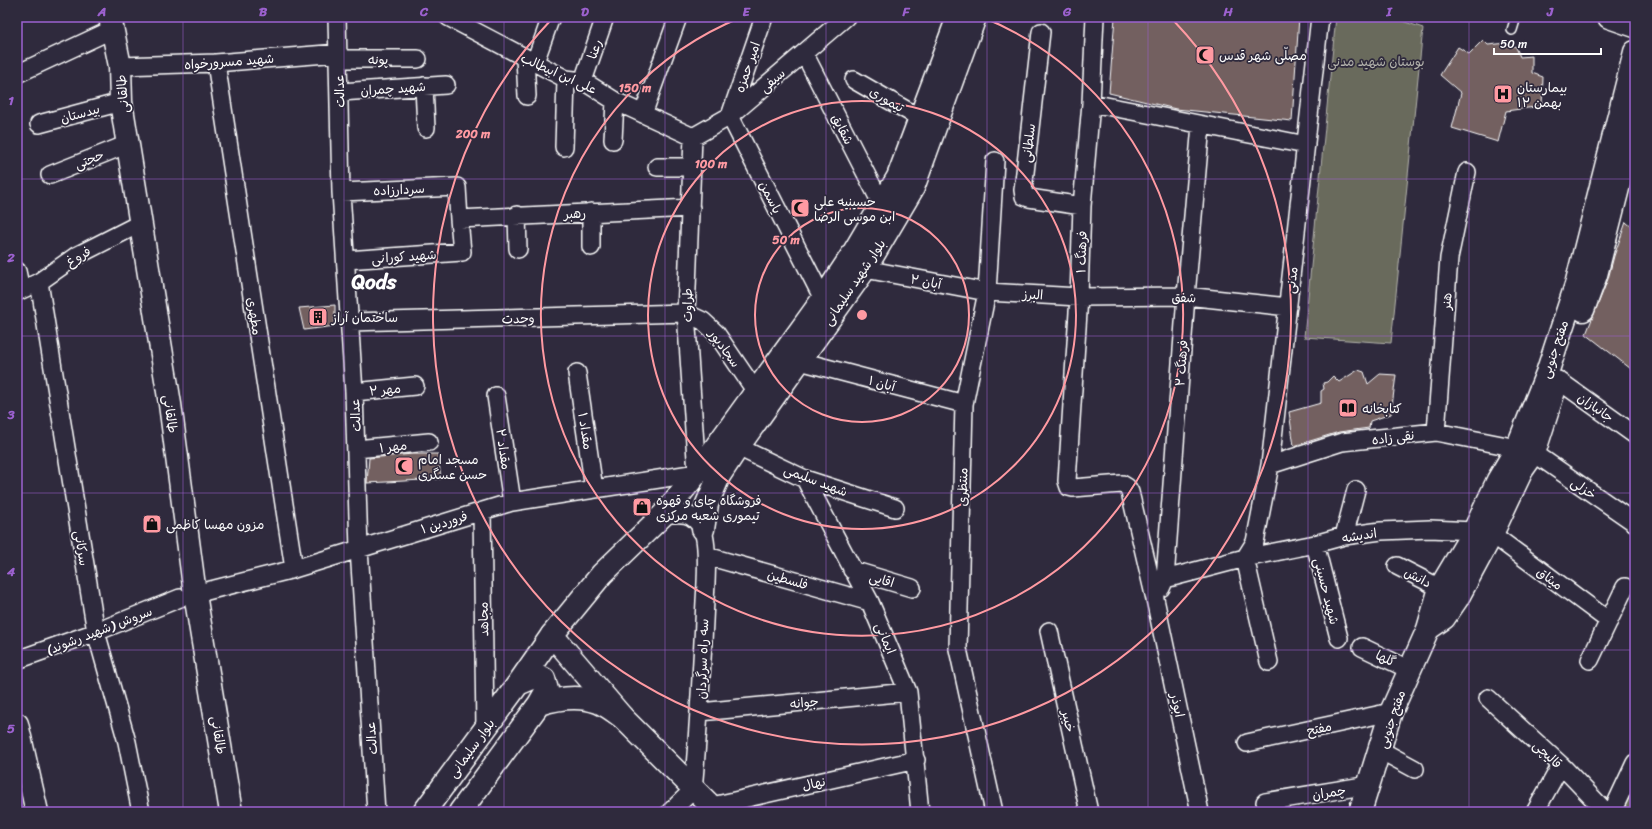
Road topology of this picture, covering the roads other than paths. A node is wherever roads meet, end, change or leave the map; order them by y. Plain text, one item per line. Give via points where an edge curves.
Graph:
1 (337, 17) edge
2 (448, 17) edge
3 (551, 17) edge
4 (605, 17) edge
5 (678, 17) edge
6 (764, 17) edge
7 (846, 17) edge
8 (958, 17) edge
9 (975, 17) edge
10 (1095, 17) edge
11 (1320, 17) edge
12 (1516, 17) edge
13 (1609, 17) edge
14 (111, 23) edge
15 (1635, 26) edge
16 (1512, 30) dead end
17 (1041, 32) dead end
18 (1635, 52) edge
19 (804, 53) junction
20 (338, 56) junction
21 (418, 59) dead end
22 (530, 60) junction
23 (216, 63) junction
24 (120, 66) junction
25 (17, 74) edge
26 (566, 79) junction
27 (854, 80) dead end
28 (583, 81) junction
29 (446, 85) dead end
30 (424, 86) junction
31 (340, 92) junction
32 (527, 96) dead end
33 (615, 101) junction
34 (121, 102) junction
35 (1091, 103) junction
36 (643, 114) junction
37 (730, 116) junction
38 (920, 118) junction
39 (1635, 121) edge
40 (39, 124) dead end
41 (1202, 125) junction
42 (426, 128) dead end
43 (693, 137) junction
44 (613, 140) dead end
45 (128, 144) junction
46 (1306, 145) junction
47 (564, 147) dead end
48 (995, 161) dead end
49 (657, 167) dead end
50 (692, 167) junction
51 (1467, 172) dead end
52 (50, 175) dead end
53 (341, 192) junction
54 (882, 205) junction
55 (1082, 206) junction
56 (691, 208) junction
57 (591, 212) junction
58 (517, 215) junction
59 (459, 219) junction
60 (141, 223) junction
61 (591, 247) dead end
62 (518, 249) dead end
63 (346, 260) junction
64 (865, 269) junction
65 (17, 271) edge
66 (39, 282) junction
67 (1583, 287) junction
68 (19, 291) edge
69 (987, 292) junction
70 (1186, 296) junction
71 (1079, 297) junction
72 (822, 299) junction
73 (1288, 306) junction
74 (686, 313) junction
75 (350, 322) junction
76 (800, 361) junction
77 (577, 373) dead end
78 (1558, 380) junction
79 (415, 386) dead end
80 (354, 392) junction
81 (756, 392) junction
82 (496, 396) dead end
83 (964, 404) junction
84 (1436, 432) junction
85 (1635, 435) edge
86 (429, 442) dead end
87 (738, 447) junction
88 (356, 449) junction
89 (1526, 451) junction
90 (1270, 465) junction
91 (698, 473) junction
92 (805, 479) junction
93 (1069, 487) joint
94 (594, 489) junction
95 (1356, 490) dead end
96 (512, 502) junction
97 (895, 508) dead end
98 (482, 510) junction
99 (663, 515) junction
100 (1635, 524) edge
101 (703, 529) junction
102 (1483, 532) junction
103 (1344, 536) junction
104 (1315, 544) junction
105 (359, 549) junction
106 (707, 556) junction
107 (1245, 558) junction
108 (1397, 566) dead end
109 (294, 569) junction
110 (852, 570) junction
111 (1165, 579) junction
112 (1625, 587) dead end
113 (912, 588) dead end
114 (1440, 588) junction
115 (187, 596) junction
116 (1155, 599) junction
117 (870, 602) junction
118 (1609, 622) junction
119 (1428, 628) junction
120 (1050, 631) dead end
121 (96, 632) junction
122 (552, 635) junction
123 (1339, 638) dead end
124 (1362, 647) dead end
125 (17, 660) edge
126 (1590, 660) dead end
127 (1269, 662) dead end
128 (1410, 670) junction
129 (518, 684) junction
130 (908, 692) junction
131 (1488, 698) dead end
132 (539, 704) junction
133 (700, 712) junction
134 (1391, 712) junction
135 (622, 717) junction
136 (17, 724) edge
137 (484, 728) junction
138 (1247, 743) dead end
139 (1380, 750) junction
140 (916, 760) junction
141 (1635, 763) edge
142 (1561, 765) junction
143 (1415, 769) dead end
144 (1369, 785) junction
145 (693, 790) junction
146 (1264, 802) dead end
147 (715, 809) edge
148 (37, 812) edge
149 (141, 812) edge
150 (231, 812) edge
151 (376, 812) edge
152 (424, 812) edge
153 (460, 812) edge
154 (670, 812) edge
155 (920, 812) edge
156 (994, 812) edge
157 (1089, 812) edge
158 (1200, 812) edge
159 (1360, 812) edge
160 (1535, 812) edge
161 (1606, 812) edge
162 (1612, 812) edge

1 - 20 street, عدالت
2 - 22 street, علی ابن ابیطالب
3 - 22 street
4 - 28 street, رعنا
5 - 36 street
6 - 37 street, امیر حمزه
7 - 19 street, سیفی
8 - 38 street, بلوار شهید سلیمانی
9 - 64 street, بلوار شهید سلیمانی via 913,188
10 - 35 street, فرهنگ ۱
11 - 46 street, مدنی
12 - 16 lane
13 - 15 street
14 - 24 street, طالقانی
14 - 25 street
17 - 55 street, سلطانی via 1024,196
18 - 67 street, مفتح جنوبی
19 - 37 street, سیفی
19 - 54 street, شقایق
20 - 21 street, پونه
20 - 23 street, شهید مسرورخواه
20 - 31 street, عدالت
22 - 26 street, علی ابن ابیطالب
22 - 32 street
23 - 24 street, شهید مسرورخواه
23 - 109 street, مطهری
24 - 34 street, طالقانی
26 - 28 street, علی ابن ابیطالب
26 - 47 street
27 - 38 street, تیموری
28 - 33 street, علی ابن ابیطالب
29 - 30 street, شهید چمران
30 - 31 street, شهید چمران
30 - 42 street
31 - 53 street, عدالت
33 - 36 street, علی ابن ابیطالب
33 - 44 street
34 - 40 street, بیدستان
34 - 45 street, طالقانی
35 - 41 street
35 - 55 street, فرهنگ ۱
36 - 43 street, علی ابن ابیطالب
37 - 43 street, سیفی
37 - 72 street, یاسمن
38 - 54 street, بلوار شهید سلیمانی via 898,177
39 - 67 street, مفتح جنوبی via 1596,275
41 - 46 street
41 - 70 street, فرهنگ ۲
43 - 50 street, طراوت
45 - 52 street, حجتی
45 - 60 street, طالقانی
46 - 73 street, مدنی
48 - 69 street, منتظری
49 - 50 street
50 - 56 street, طراوت
51 - 84 street, هنر via 1449,258
53 - 59 street, سردارزاده via 457,187
53 - 63 street, عدالت
54 - 72 street, بلوار شهید سلیمانی
55 - 71 street, فرهنگ ۱
56 - 57 street, رهبر
56 - 74 street, طراوت
57 - 58 street, رهبر
57 - 61 street
58 - 59 street, رهبر
58 - 62 street
59 - 63 street, شهید کورانی via 462,252
60 - 66 street, فروغ via 76,256
60 - 115 street, طالقانی via 170,404
63 - 75 street, عدالت
64 - 69 street, آبان ۲
64 - 76 street, بلوار شهید سلیمانی
65 - 68 street
66 - 68 street, فروغ
66 - 121 street, سرکانی
67 - 78 street, مفتح جنوبی
67 - 89 street, مفتح جنوبی via 1547,373
69 - 71 street, البرز
69 - 83 street, منتظری
70 - 71 street, شفق
70 - 73 street, شفق
70 - 111 street, فرهنگ ۲
71 - 93 street, فرهنگ ۱ via 1067,481
72 - 81 street, بلوار شهید سلیمانی
73 - 90 street, مدنی
74 - 75 street, وحدت
74 - 81 street, سجادپور via 703,321 716,333
74 - 91 street, طراوت
75 - 80 street, عدالت
76 - 83 street, آبان ۱
76 - 87 street, بلوار شهید سلیمانی
77 - 94 street, مقداد ۱
78 - 85 street, جانبازان
78 - 89 street, مفتح جنوبی
79 - 80 street, مهر ۲
80 - 88 street, عدالت
81 - 91 street, بلوار شهید سلیمانی
82 - 96 street, مقداد ۲
83 - 156 street, منتظری via 958,649
84 - 89 street, نقی زاده
84 - 90 street, نقی زاده via 1342,442
86 - 88 street, مهر ۱
87 - 92 street, شهید سلیمی
87 - 101 street, بلوار شهید سلیمانی via 719,476 707,504
88 - 105 street, عدالت
89 - 100 street, خزلی
89 - 102 street, مفتح جنوبی via 1498,480
90 - 107 street, مدنی via 1255,542
91 - 94 street, فروردین ۱
91 - 99 street, بلوار شهید سلیمانی
92 - 97 street, شهید سلیمی
92 - 110 street, ایمانی
93 - 116 street, ابوذر via 1122,484 1127,487
94 - 96 street, فروردین ۱
95 - 103 street
96 - 98 street, فروردین ۱
98 - 105 street, فروردین ۱
98 - 137 street, مجاهد
99 - 101 street via 683,512 693,517
99 - 122 street via 602,574
101 - 106 street, سه راه سرگردان
102 - 103 street, اندیشه via 1430,529
102 - 114 street, مفتح جنوبی
102 - 118 street, میثاق
102 - 119 street, مفتح جنوبی via 1457,599 1444,618
103 - 104 street, اندیشه
104 - 107 street, اندیشه
104 - 123 street, شهید حسینی
105 - 109 street, فروردین ۱
105 - 151 street, عدالت
106 - 117 street, فلسطین
106 - 133 street, سه راه سرگردان
107 - 111 street, اندیشه
107 - 127 street
108 - 114 street, دانش
109 - 115 street, فروردین ۱
110 - 113 street, اقایی
110 - 117 street, ایمانی
111 - 116 street, فرهنگ ۲
112 - 118 street
114 - 119 street, مفتح جنوبی
115 - 121 street, سروش (شهید رشوند)
115 - 150 street, طالقانی
116 - 158 street, ابوذر
117 - 130 street, ایمانی
118 - 126 street
119 - 128 street, مفتح جنوبی
120 - 157 street, خیبر
121 - 125 street, سروش (شهید رشوند)
121 - 149 street, سرکانی via 127,742
122 - 129 street
122 - 135 street
124 - 128 street, گلها
128 - 134 street, مفتح جنوبی
129 - 132 street via 537,676 544,679 547,690
129 - 137 street, بلوار سلیمانی
130 - 133 street, جوانه
130 - 140 street, ایمانی
131 - 142 street, قالیچی
132 - 135 street via 554,699 579,698 598,702
132 - 153 street
133 - 145 street, سه راه سرگردان
134 - 138 street, مفتح
134 - 139 street, مفتح جنوبی
135 - 145 street
136 - 148 street
137 - 152 street, بلوار سلیمانی
139 - 143 street
139 - 144 street, مفتح جنوبی
140 - 147 street, نهال
140 - 155 street, ایمانی
141 - 162 street
142 - 160 street
142 - 161 street, قالیچی
144 - 146 street, چمران
144 - 159 street, مفتح جنوبی
145 - 147 street
145 - 154 street

